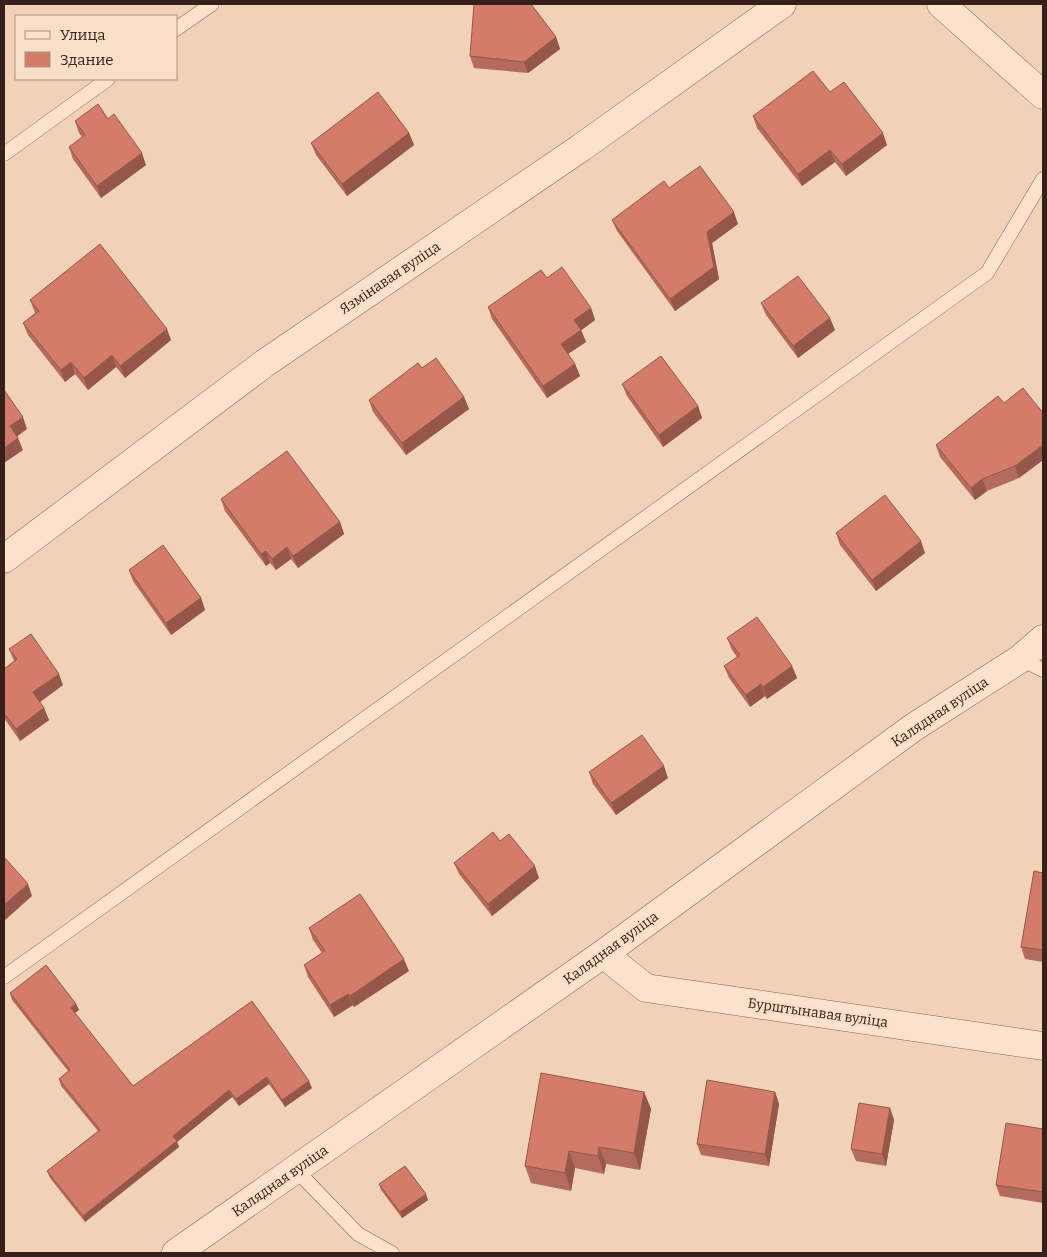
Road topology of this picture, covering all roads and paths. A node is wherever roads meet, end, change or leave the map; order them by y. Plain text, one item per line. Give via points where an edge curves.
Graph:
1 (212, 4) edge
2 (782, 4) edge
3 (942, 4) edge
4 (178, 28) edge
5 (107, 80) edge
6 (1043, 95) edge
7 (4, 154) edge
8 (1043, 179) edge
9 (4, 559) edge
10 (1043, 640) edge
11 (1031, 665) edge
12 (603, 954) junction
13 (4, 976) edge
14 (1043, 1046) edge
15 (296, 1170) junction
16 (176, 1253) edge
17 (392, 1253) edge

1 - 4 lane
2 - 9 street, Язмінавая вуліца via 582,146 265,363
3 - 6 street
5 - 7 lane
8 - 13 lane via 986,273
10 - 11 street, Калядная вуліца
11 - 12 street, Калядная вуліца via 914,727
12 - 14 street, Бурштынавая вуліца via 646,988
12 - 15 street, Калядная вуліца
15 - 16 street, Калядная вуліца
15 - 17 lane via 358,1234

